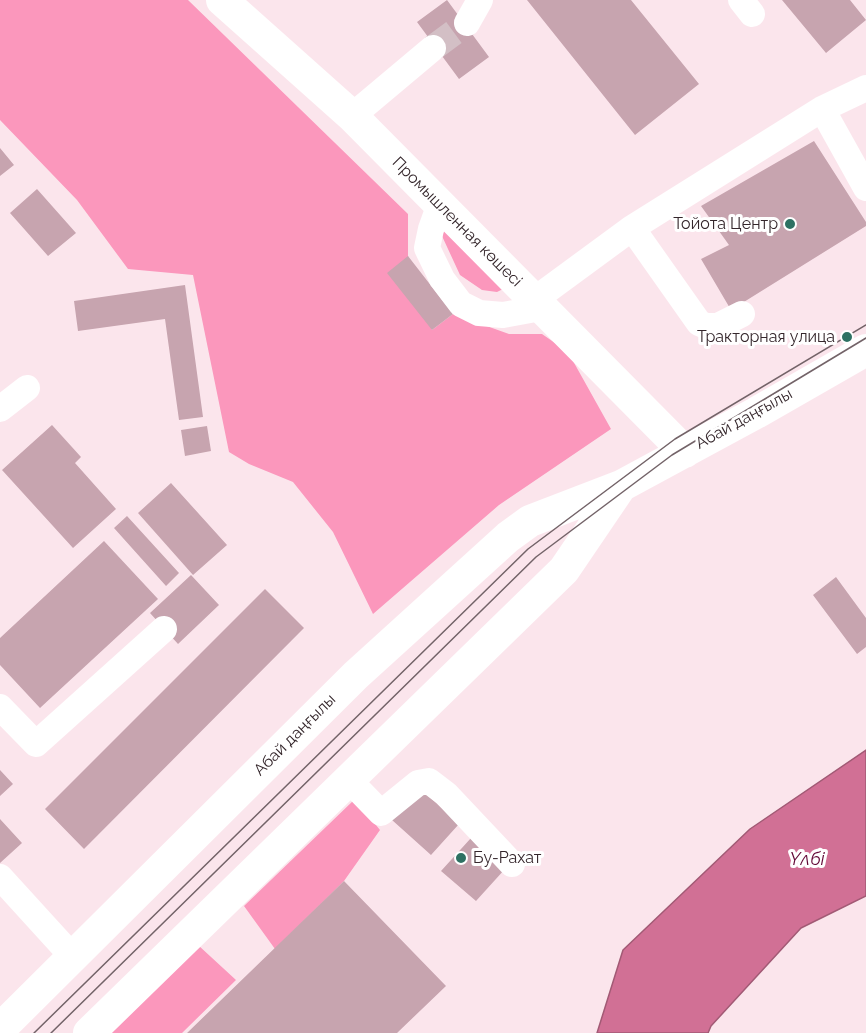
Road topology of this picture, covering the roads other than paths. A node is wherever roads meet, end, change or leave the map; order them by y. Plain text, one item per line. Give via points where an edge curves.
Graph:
1 (222, 0) edge
2 (480, 0) edge
3 (467, 23) tunnel mouth
4 (433, 48) tunnel mouth
5 (866, 88) edge
6 (822, 109) junction
7 (352, 116) junction
8 (866, 188) edge
9 (440, 204) junction
10 (632, 228) junction
11 (537, 304) junction
12 (742, 314) dead end
13 (866, 350) edge
14 (27, 388) dead end
15 (0, 409) edge
16 (685, 452) junction
17 (621, 486) junction
18 (164, 629) dead end
19 (0, 706) edge
20 (349, 780) junction
21 (512, 864) dead end
22 (0, 877) edge
23 (72, 956) junction
24 (0, 1029) edge
25 (89, 1033) edge

1 - 7 main road, Промышленная көшесі
2 - 3 lane
4 - 7 lane
5 - 6 lane
6 - 8 lane
6 - 10 lane
7 - 9 main road, Промышленная көшесі
9 - 11 main road, Промышленная көшесі
9 - 11 lane via 427,249 442,279 461,304 479,313 503,315
10 - 11 lane
10 - 12 lane via 699,323 718,326
11 - 16 main road, Промышленная көшесі
13 - 16 main road, Абай даңғылы
14 - 15 lane
16 - 17 main road, Абай даңғылы
17 - 20 main road, Абай даңғылы via 564,570
17 - 23 main road, Абай даңғылы via 530,521 508,537 356,675
18 - 19 lane via 36,744
20 - 21 lane via 381,813 418,783 429,781
20 - 25 main road, Абай даңғылы
22 - 23 lane
23 - 24 main road, Абай даңғылы

